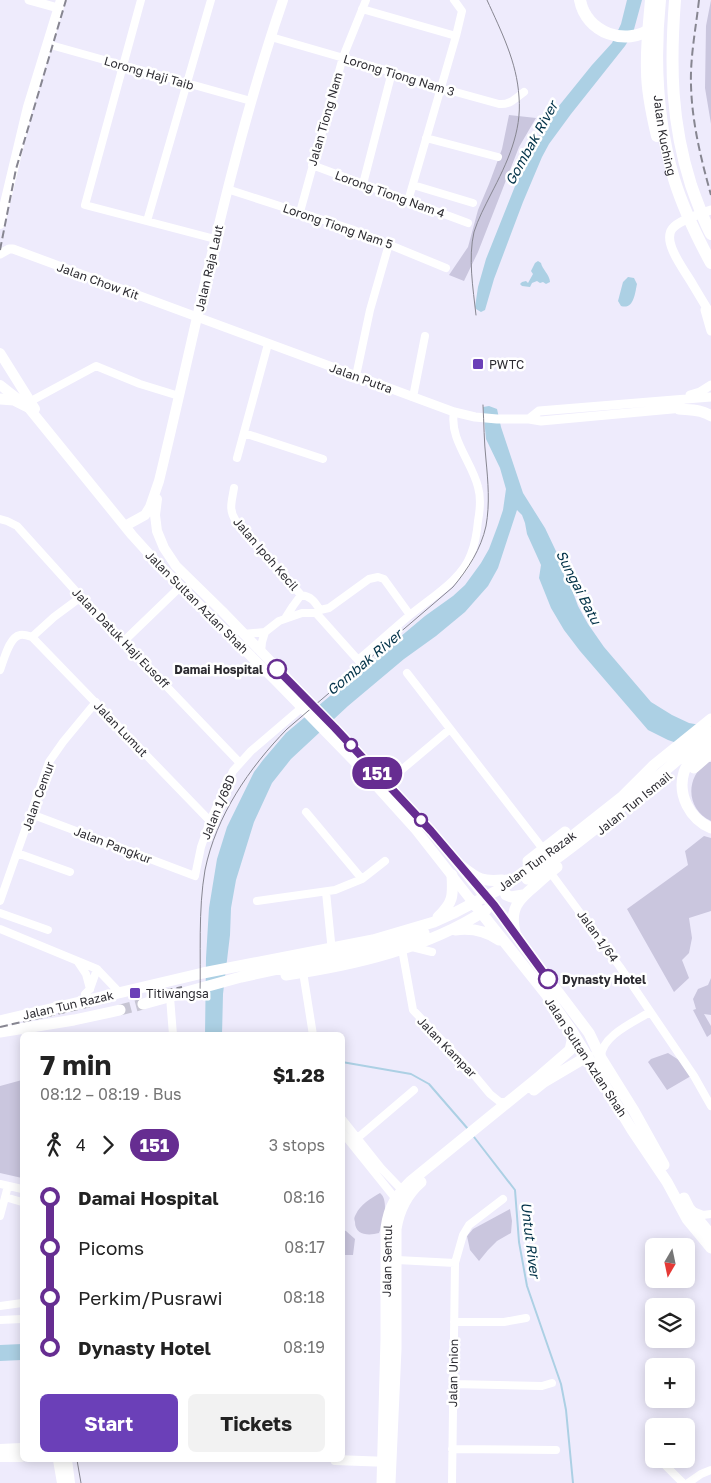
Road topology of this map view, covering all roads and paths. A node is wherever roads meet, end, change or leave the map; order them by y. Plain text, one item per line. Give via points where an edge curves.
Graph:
1 (28, 0) edge
2 (141, 0) edge
3 (211, 0) edge
4 (283, 0) edge
5 (366, 0) edge
6 (454, 0) edge
7 (660, 0) edge
8 (668, 0) edge
9 (675, 0) edge
10 (683, 0) edge
11 (581, 1) edge
12 (59, 4) edge
13 (650, 6) edge
14 (362, 9) junction
15 (456, 36) junction
16 (271, 37) junction
17 (47, 44) junction
18 (343, 57) junction
19 (671, 64) junction
20 (123, 66) junction
21 (392, 72) junction
22 (187, 83) junction
23 (441, 88) junction
24 (524, 92) dead end
25 (251, 101) junction
26 (426, 138) junction
27 (668, 152) junction
28 (498, 158) dead end
29 (312, 165) junction
30 (362, 184) junction
31 (413, 185) junction
32 (227, 189) junction
33 (408, 201) junction
34 (473, 203) dead end
35 (711, 210) edge
36 (300, 212) junction
37 (147, 222) junction
38 (0, 224) edge
39 (468, 224) dead end
40 (711, 234) edge
41 (215, 240) junction
42 (389, 244) junction
43 (0, 254) edge
44 (711, 263) edge
45 (446, 268) dead end
46 (703, 303) junction
47 (711, 315) edge
48 (197, 318) junction
49 (711, 332) edge
50 (425, 336) dead end
51 (268, 344) junction
52 (0, 353) edge
53 (356, 376) junction
54 (0, 385) edge
55 (711, 385) edge
56 (179, 396) junction
57 (413, 397) junction
58 (711, 397) edge
59 (0, 399) edge
60 (30, 404) junction
61 (680, 404) junction
62 (711, 407) edge
63 (454, 412) junction
64 (711, 416) edge
65 (244, 433) junction
66 (237, 458) dead end
67 (323, 459) dead end
68 (159, 481) junction
69 (234, 488) dead end
70 (0, 519) edge
71 (125, 526) junction
72 (180, 587) junction
73 (301, 595) junction
74 (82, 597) junction
75 (318, 611) junction
76 (410, 615) junction
77 (286, 617) junction
78 (265, 632) junction
79 (244, 634) junction
80 (32, 637) junction
81 (124, 641) junction
82 (261, 652) junction
83 (0, 670) edge
84 (407, 674) dead end
85 (96, 702) junction
86 (307, 709) junction
87 (709, 725) edge
88 (450, 729) junction
89 (332, 731) junction
90 (711, 743) edge
91 (706, 752) edge
92 (240, 762) junction
93 (654, 765) junction
94 (672, 772) junction
95 (386, 783) junction
96 (630, 797) junction
97 (684, 799) junction
98 (306, 812) dead end
99 (31, 814) junction
100 (210, 820) junction
101 (711, 828) edge
102 (543, 849) junction
103 (17, 852) junction
104 (385, 861) dead end
105 (460, 865) junction
106 (70, 872) dead end
107 (550, 872) junction
108 (452, 875) junction
109 (194, 876) joint
110 (362, 879) junction
111 (505, 879) junction
112 (326, 892) junction
113 (482, 893) junction
114 (523, 895) junction
115 (471, 900) junction
116 (0, 901) edge
117 (257, 901) dead end
118 (494, 905) junction
119 (0, 913) edge
120 (481, 913) junction
121 (436, 918) junction
122 (0, 929) edge
123 (48, 930) dead end
124 (448, 931) junction
125 (517, 936) junction
126 (331, 942) junction
127 (406, 948) junction
128 (509, 948) junction
129 (432, 952) dead end
130 (78, 962) junction
131 (276, 964) junction
132 (233, 965) junction
133 (97, 970) junction
134 (303, 972) junction
135 (237, 978) junction
136 (116, 990) junction
137 (137, 990) junction
138 (88, 992) junction
139 (170, 997) junction
140 (143, 1004) tunnel mouth
141 (120, 1010) tunnel mouth
142 (650, 1012) junction
143 (0, 1014) edge
144 (577, 1019) junction
145 (0, 1021) edge
146 (572, 1031) junction
147 (173, 1032) edge
148 (313, 1032) edge
149 (589, 1033) junction
150 (0, 1034) edge
151 (610, 1038) junction
152 (588, 1056) junction
153 (601, 1058) junction
154 (414, 1090) dead end
155 (506, 1102) junction
156 (711, 1106) edge
157 (345, 1124) edge
158 (477, 1131) junction
159 (345, 1134) edge
160 (354, 1140) junction
161 (466, 1140) junction
162 (4, 1185) edge
163 (20, 1189) edge
164 (398, 1194) junction
165 (5, 1197) junction
166 (503, 1199) dead end
167 (20, 1201) edge
168 (689, 1208) junction
169 (711, 1214) edge
170 (0, 1216) edge
171 (711, 1219) edge
172 (711, 1234) edge
173 (711, 1248) edge
174 (397, 1260) junction
175 (455, 1263) junction
176 (20, 1303) edge
177 (0, 1306) edge
178 (526, 1318) dead end
179 (20, 1319) edge
180 (0, 1320) edge
181 (454, 1322) junction
182 (453, 1384) junction
183 (552, 1384) dead end
184 (0, 1448) edge
185 (20, 1448) edge
186 (452, 1449) junction
187 (556, 1450) dead end
188 (345, 1455) edge
189 (0, 1457) edge
190 (20, 1457) edge
191 (387, 1458) junction
192 (345, 1460) edge
193 (58, 1462) edge
194 (67, 1462) edge
195 (668, 1468) edge
196 (711, 1470) edge
197 (62, 1483) edge
198 (70, 1483) edge
199 (382, 1483) edge
200 (390, 1483) edge
201 (452, 1483) edge
202 (683, 1483) edge
203 (688, 1483) edge

1 - 12 street
2 - 20 street
3 - 22 street
4 - 16 main road, Jalan Raja Laut
5 - 14 street, Jalan Tiong Nam
6 - 15 street via 462,10
7 - 27 highway, Jalan Kuching via 656,32 657,66
8 - 11 highway via 664,15 655,26 628,37 609,35 598,29 585,15
9 - 19 highway, Jalan Kuching
10 - 19 highway via 676,53
12 - 17 main road
13 - 27 highway via 646,71 658,138
14 - 15 street
14 - 18 street, Jalan Tiong Nam
15 - 23 street
16 - 18 street, Lorong Tiong Nam 3
16 - 25 main road, Jalan Raja Laut
17 - 20 street, Lorong Haji Taib
17 - 38 main road via 21,133
18 - 21 street, Lorong Tiong Nam 3
18 - 29 street, Jalan Tiong Nam
19 - 40 highway, Jalan Kuching via 682,157
20 - 22 street, Lorong Haji Taib
20 - 37 street via 85,205
21 - 23 street, Lorong Tiong Nam 3
21 - 30 street
22 - 25 street, Lorong Haji Taib
22 - 37 street
23 - 24 street, Lorong Tiong Nam 3 via 504,104 514,101
23 - 26 street
25 - 32 main road, Jalan Raja Laut
26 - 28 street
26 - 31 street
27 - 44 highway, Jalan Kuching via 684,208
29 - 30 street, Lorong Tiong Nam 4
29 - 36 street, Jalan Tiong Nam
30 - 33 street, Lorong Tiong Nam 4
31 - 33 street
31 - 34 street, Lorong Tiong Nam 4
32 - 36 street, Lorong Tiong Nam 5
32 - 41 main road, Jalan Raja Laut
33 - 39 street, Lorong Tiong Nam 4
35 - 46 street via 679,223 670,232 670,242 677,259
36 - 42 street, Lorong Tiong Nam 5
37 - 41 street
41 - 48 main road, Jalan Raja Laut
42 - 45 street, Lorong Tiong Nam 5
42 - 53 street
43 - 48 street, Jalan Chow Kit via 14,249
46 - 47 street
46 - 49 street
48 - 51 street, Jalan Putra
48 - 56 main road, Jalan Raja Laut
50 - 57 street
51 - 53 street, Jalan Putra
51 - 65 street
52 - 60 main road, Jalan Sultan Azlan Shah
53 - 57 street, Jalan Putra
54 - 60 main road, Jalan Sultan Azlan Shah
55 - 61 street
56 - 60 street via 96,366
56 - 68 main road, Jalan Raja Laut
57 - 63 street, Jalan Putra
58 - 61 street, Jalan Putra
59 - 60 main road
60 - 71 main road, Jalan Sultan Azlan Shah
61 - 62 street, Jalan Putra
61 - 63 street, Jalan Putra via 553,421
61 - 64 main road
63 - 76 street via 453,426 479,488 477,530 471,555 460,572
65 - 66 street
65 - 67 street
68 - 71 main road, Jalan Raja Laut via 145,515
68 - 79 main road, Jalan Sultan Azlan Shah via 155,515 164,548 176,566
69 - 73 street, Jalan Ipoh Kecil via 232,514
70 - 74 street, Jalan Datuk Haji Eusoff via 17,526
71 - 72 main road, Jalan Sultan Azlan Shah
72 - 81 street
72 - 86 main road, Jalan Sultan Azlan Shah
73 - 75 street, Jalan Ipoh Kecil via 312,599
73 - 77 street
74 - 80 street
74 - 81 street, Jalan Datuk Haji Eusoff
75 - 76 street via 329,608 369,579 378,577 384,578
75 - 76 street, Jalan Ipoh Kecil via 358,660
75 - 77 street
77 - 78 street
78 - 79 street
78 - 82 street
79 - 82 main road, Jalan Sultan Azlan Shah
80 - 83 street via 20,634 10,642
80 - 85 street, Jalan Lumut
81 - 92 street, Jalan Datuk Haji Eusoff
82 - 86 main road, Jalan Sultan Azlan Shah
84 - 88 street
85 - 99 street, Jalan Cemur via 52,757
85 - 100 street, Jalan Lumut
86 - 89 main road, Jalan Sultan Azlan Shah
86 - 92 street, Jalan 1/68D via 299,710
87 - 93 main road, Jalan Tun Razak
87 - 96 main road, Jalan Tun Razak via 684,754
88 - 95 street
88 - 102 street
89 - 95 main road, Jalan Sultan Azlan Shah
89 - 108 main road, Jalan Sultan Azlan Shah
90 - 91 main road
91 - 94 main road, Jalan Tun Ismail
91 - 97 main road via 689,776
91 - 97 main road via 684,772
92 - 100 street, Jalan 1/68D via 232,771
93 - 96 main road, Jalan Tun Razak
93 - 102 main road, Jalan Tun Ismail
94 - 96 main road
94 - 107 main road, Jalan Tun Ismail
95 - 105 main road, Jalan Sultan Azlan Shah
96 - 131 main road, Jalan Tun Razak via 554,861 504,895 460,918 376,948
97 - 101 main road via 692,814
98 - 110 street
99 - 103 street, Jalan Cemur
99 - 109 street, Jalan Pangkur
100 - 109 street, Jalan 1/68D
102 - 111 main road, Jalan Tun Ismail
103 - 106 street
103 - 116 street, Jalan Cemur
104 - 110 street
105 - 111 main road via 480,879
105 - 113 main road, Jalan Sultan Azlan Shah
107 - 114 main road, Jalan Tun Ismail
107 - 142 street, Jalan 1/64
108 - 115 main road, Jalan Sultan Azlan Shah
108 - 121 main road via 452,900
110 - 112 street
111 - 113 main road, Jalan Tun Ismail
111 - 114 main road via 503,887 506,894 511,897
112 - 117 street
112 - 126 street
113 - 115 main road, Jalan Tun Razak
113 - 118 main road, Jalan Sultan Azlan Shah
114 - 125 main road via 514,914
115 - 120 main road, Jalan Sultan Azlan Shah
115 - 121 main road, Jalan Tun Razak
118 - 120 main road, Jalan Tun Razak
118 - 125 main road, Jalan Sultan Azlan Shah
119 - 123 street
120 - 124 main road, Jalan Tun Razak
120 - 128 main road, Jalan Sultan Azlan Shah
121 - 124 main road via 455,916 457,922
121 - 126 main road, Jalan Tun Razak via 379,934
122 - 130 street
124 - 127 main road, Jalan Tun Razak
124 - 128 main road via 488,933
125 - 144 main road, Jalan Sultan Azlan Shah
126 - 132 main road, Jalan Tun Razak
127 - 129 street
127 - 134 main road, Jalan Tun Razak
127 - 155 street, Jalan Kampar via 413,1010 490,1094 500,1102
128 - 146 main road, Jalan Sultan Azlan Shah
130 - 133 street
130 - 138 street via 86,974
131 - 132 main road, Jalan Tun Razak
131 - 135 main road, Jalan Tun Razak
132 - 137 main road, Jalan Tun Razak
133 - 136 street
133 - 138 street
134 - 135 main road, Jalan Tun Razak via 252,980
134 - 148 street
135 - 139 main road, Jalan Tun Razak
136 - 137 main road, Jalan Tun Razak
136 - 138 main road, Jalan Tun Razak
137 - 145 main road, Jalan Tun Razak
138 - 143 main road, Jalan Tun Razak
139 - 140 main road, Jalan Tun Razak
139 - 147 street
141 - 150 main road, Jalan Tun Razak
142 - 151 street
142 - 156 street, Jalan 1/64
144 - 149 main road, Jalan Sultan Azlan Shah
144 - 152 main road via 589,1046
146 - 152 main road, Jalan Sultan Azlan Shah
146 - 155 main road, Jalan Sentul via 570,1050
149 - 151 street via 599,1040
149 - 153 main road, Jalan Sultan Azlan Shah
151 - 153 street via 602,1049
152 - 158 main road, Jalan Sentul via 544,1082
152 - 173 main road, Jalan Sultan Azlan Shah via 687,1219
153 - 168 main road, Jalan Sultan Azlan Shah
154 - 160 street
155 - 158 main road, Jalan Sentul
157 - 160 street
158 - 161 main road, Jalan Sentul
159 - 160 street
160 - 164 street
161 - 164 main road, Jalan Sentul
161 - 174 main road, Jalan Sentul via 408,1195 397,1221
162 - 163 street
162 - 165 street
164 - 191 main road, Jalan Sentul via 386,1228
165 - 167 street
165 - 170 street
166 - 175 street, Jalan Union via 465,1230
168 - 169 street via 699,1214
168 - 172 main road, Jalan Sultan Azlan Shah
171 - 172 street
174 - 175 street
174 - 191 main road, Jalan Sentul via 396,1349
175 - 181 street, Jalan Union
176 - 177 street
178 - 181 street via 504,1322
179 - 180 street
181 - 182 street, Jalan Union
182 - 183 street
182 - 186 street, Jalan Union
184 - 185 main road
186 - 187 street
186 - 201 street, Jalan Union
188 - 191 main road
189 - 190 main road
191 - 192 main road
191 - 199 main road, Jalan Sentul
191 - 200 main road, Jalan Sentul
193 - 197 main road
194 - 198 main road
195 - 202 street
196 - 203 street

